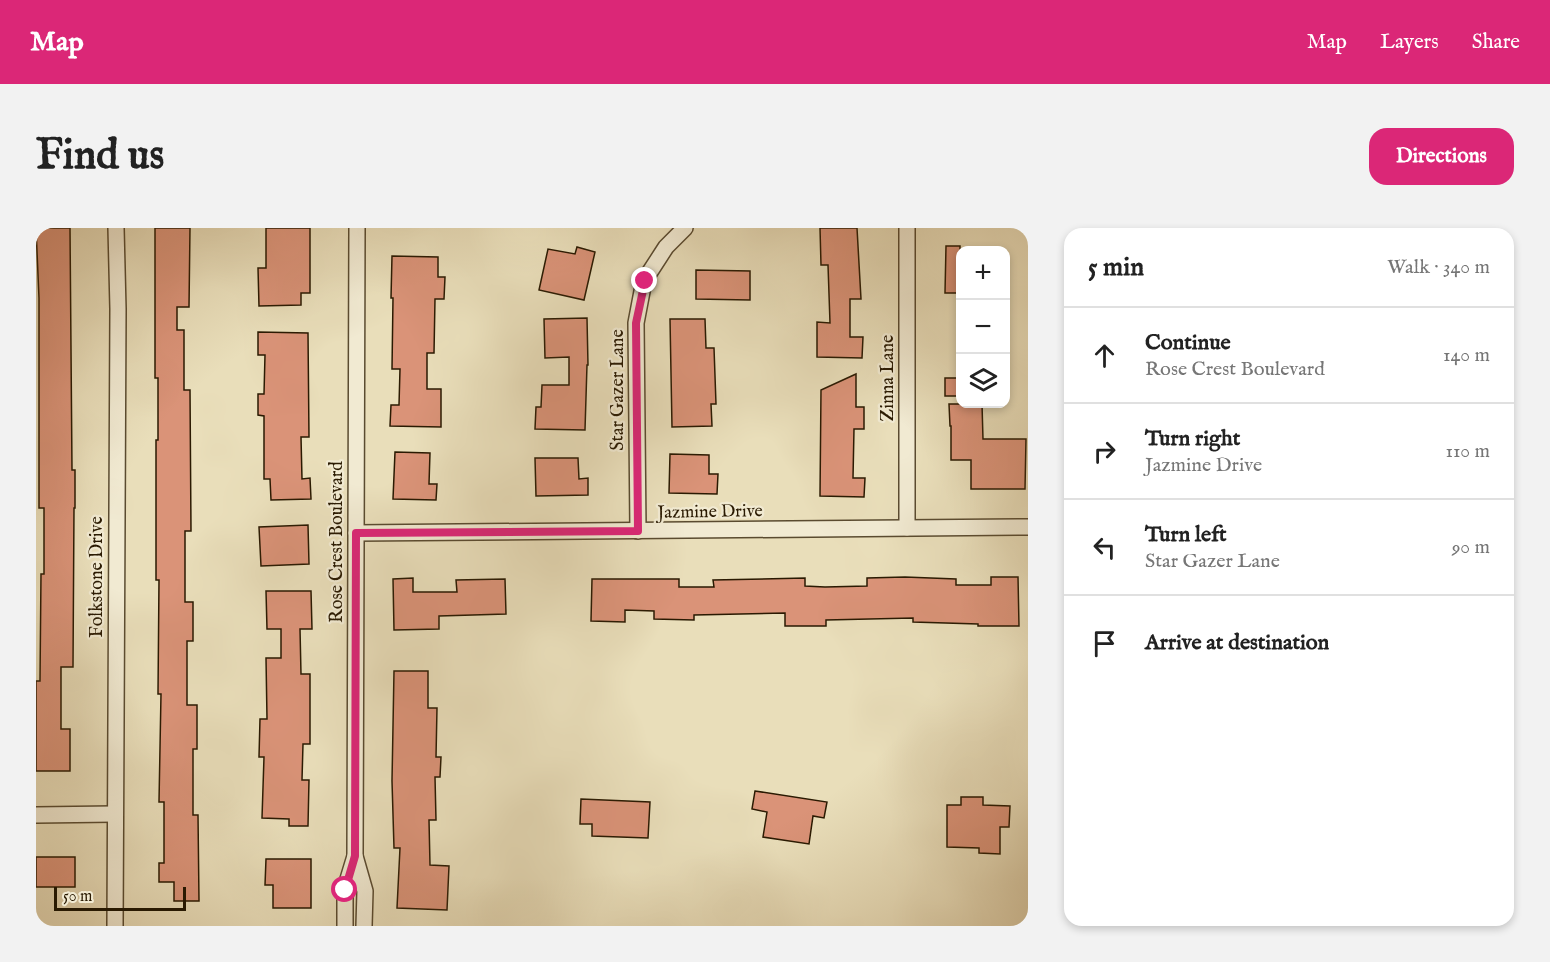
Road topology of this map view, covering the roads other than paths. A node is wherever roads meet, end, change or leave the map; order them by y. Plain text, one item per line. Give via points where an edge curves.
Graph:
1 (116, 228) edge
2 (357, 228) edge
3 (685, 228) edge
4 (907, 228) edge
5 (1028, 527) edge
6 (907, 528) junction
7 (638, 531) junction
8 (356, 533) junction
9 (114, 814) junction
10 (36, 815) edge
11 (355, 856) junction
12 (115, 926) edge
13 (345, 926) edge
14 (364, 926) edge

1 - 9 street, Folkstone Drive
2 - 8 street, Rose Crest Boulevard
3 - 7 street, Star Gazer Lane via 666,247 645,281 636,323
4 - 6 street, Zinna Lane
5 - 6 street, Jazmine Drive
6 - 7 street, Jazmine Drive
7 - 8 street, Jazmine Drive
8 - 11 street, Rose Crest Boulevard
9 - 10 street
9 - 12 street, Folkstone Drive
11 - 13 street, Rose Crest Boulevard via 345,890
11 - 14 street, Rose Crest Boulevard via 365,891

